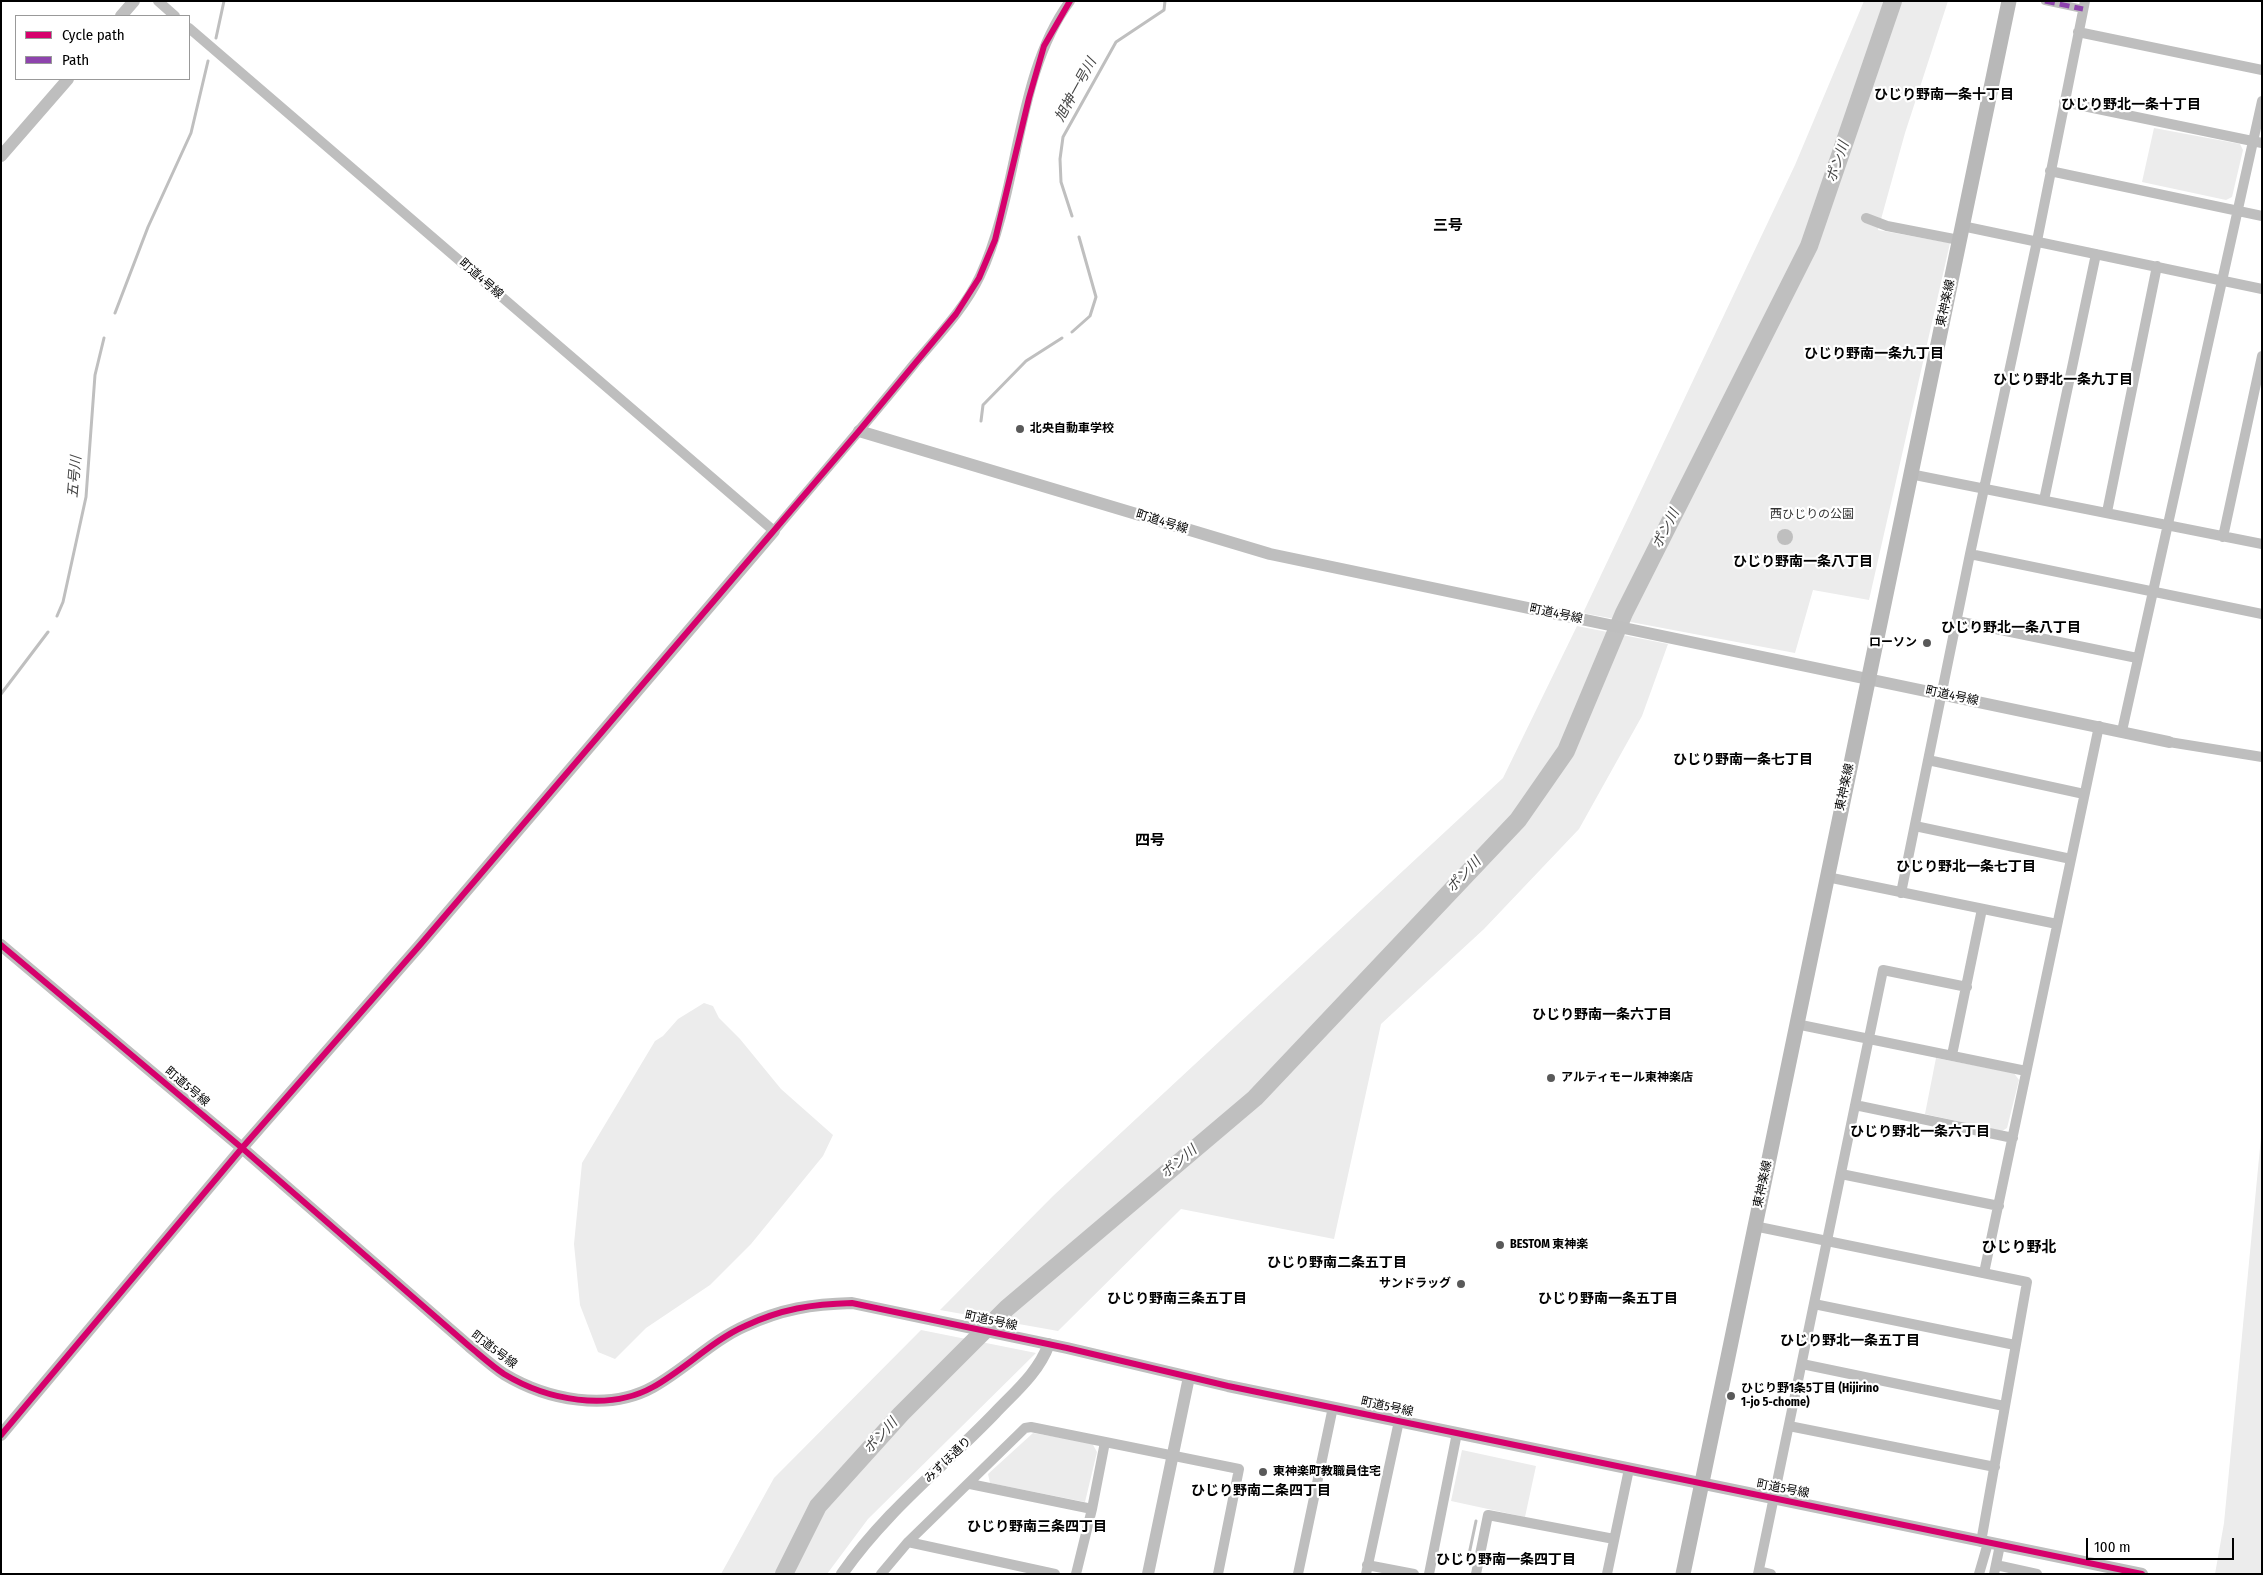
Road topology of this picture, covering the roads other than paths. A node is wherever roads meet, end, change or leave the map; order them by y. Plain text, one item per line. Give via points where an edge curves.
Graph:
1 (134, 1) edge
2 (158, 1) edge
3 (1070, 1) edge
4 (2009, 1) edge
5 (2046, 1) edge
6 (2084, 5) edge
7 (122, 15) edge
8 (174, 15) edge
9 (190, 29) edge
10 (2078, 32) junction
11 (2262, 70) edge
12 (67, 80) edge
13 (2262, 100) edge
14 (2064, 102) junction
15 (2257, 142) edge
16 (1, 156) edge
17 (2050, 171) junction
18 (2238, 211) junction
19 (2262, 216) edge
20 (1866, 218) dead end
21 (1960, 233) junction
22 (2037, 241) junction
23 (2096, 254) junction
24 (2157, 266) junction
25 (2222, 281) junction
26 (2262, 289) edge
27 (2262, 356) edge
28 (859, 431) junction
29 (1910, 474) junction
30 (1984, 487) junction
31 (2044, 500) junction
32 (2107, 512) junction
33 (2167, 525) junction
34 (774, 531) junction
35 (2223, 537) junction
36 (2262, 544) edge
37 (1970, 554) junction
38 (2152, 592) junction
39 (2262, 614) edge
40 (1956, 621) junction
41 (2137, 658) junction
42 (1868, 678) junction
43 (1942, 694) junction
44 (2098, 726) junction
45 (2122, 731) junction
46 (2169, 742) joint
47 (2262, 758) edge
48 (1928, 760) junction
49 (2084, 794) junction
50 (1915, 826) junction
51 (2071, 859) junction
52 (1827, 876) junction
53 (1901, 892) junction
54 (1982, 909) junction
55 (2057, 924) junction
56 (1, 945) edge
57 (1967, 987) junction
58 (1796, 1024) junction
59 (1869, 1038) junction
60 (1952, 1055) junction
61 (2026, 1070) junction
62 (1855, 1105) junction
63 (2012, 1138) junction
64 (242, 1148) junction
65 (1841, 1174) junction
66 (1998, 1206) junction
67 (1754, 1226) junction
68 (1826, 1241) junction
69 (1984, 1273) junction
70 (1814, 1304) junction
71 (1049, 1344) junction
72 (2016, 1345) junction
73 (1802, 1364) junction
74 (1189, 1377) junction
75 (2004, 1406) junction
76 (1333, 1408) junction
77 (1399, 1421) junction
78 (1788, 1426) junction
79 (1457, 1433) junction
80 (1, 1435) edge
81 (1105, 1442) junction
82 (1173, 1455) junction
83 (1995, 1468) junction
84 (1629, 1469) junction
85 (970, 1484) junction
86 (1700, 1484) junction
87 (1774, 1498) junction
88 (1092, 1509) junction
89 (1614, 1539) junction
90 (908, 1542) junction
91 (1990, 1543) junction
92 (1366, 1569) edge
93 (1995, 1570) edge
94 (1758, 1572) edge
95 (842, 1574) edge
96 (881, 1574) edge
97 (1055, 1574) edge
98 (1076, 1574) edge
99 (1148, 1574) edge
100 (1218, 1574) edge
101 (1298, 1574) edge
102 (1414, 1574) edge
103 (1429, 1574) edge
104 (1476, 1574) edge
105 (1608, 1574) edge
106 (1683, 1574) edge
107 (1771, 1574) edge
108 (1979, 1574) edge
109 (2037, 1574) edge
110 (2142, 1574) edge

1 - 7 street
2 - 8 street
3 - 28 street via 1044,46 1003,212 979,278 956,314
4 - 21 main road, 東神楽線
5 - 6 street
6 - 10 street
9 - 34 street, 町道4号線
10 - 11 street
10 - 14 street
12 - 16 street
13 - 15 street
14 - 15 street
14 - 17 street
15 - 18 street
17 - 18 street
17 - 22 street
18 - 19 street
18 - 25 street
20 - 21 street via 1887,226
21 - 22 street
21 - 29 main road, 東神楽線
22 - 23 street
22 - 30 street
23 - 24 street
23 - 31 street
24 - 25 street
24 - 32 street
25 - 26 street
25 - 33 street
27 - 35 street
28 - 34 street
28 - 42 street, 町道4号線 via 1270,554
29 - 30 street
29 - 42 main road, 東神楽線
30 - 31 street
30 - 37 street
31 - 32 street
32 - 33 street
33 - 35 street
33 - 38 street
34 - 64 street
35 - 36 street
37 - 38 street
37 - 40 street
38 - 39 street
38 - 41 street
40 - 41 street
40 - 43 street
41 - 45 street
42 - 43 street, 町道4号線
42 - 52 main road, 東神楽線
43 - 44 street, 町道4号線
43 - 48 street
44 - 45 street, 町道4号線
44 - 49 street
45 - 46 street, 町道4号線
46 - 47 street, 町道4号線
48 - 49 street
48 - 50 street
49 - 51 street
50 - 51 street
50 - 53 street
51 - 55 street
52 - 53 street
52 - 58 main road, 東神楽線
53 - 54 street
54 - 55 street
54 - 57 street
55 - 61 street
56 - 64 street, 町道5号線
57 - 59 street via 1883,970
57 - 60 street
58 - 59 street
58 - 67 main road, 東神楽線
59 - 60 street
59 - 62 street
60 - 61 street
61 - 63 street
62 - 63 street
62 - 65 street
63 - 66 street
64 - 71 street, 町道5号線 via 469,1346 504,1374 540,1392 574,1400 616,1400 652,1388 743,1326 780,1311 818,1304 852,1303
64 - 80 street
65 - 66 street
65 - 68 street
66 - 69 street
67 - 68 street
67 - 86 main road, 東神楽線
68 - 69 street
68 - 70 street
69 - 72 street via 2027,1282
70 - 72 street
70 - 73 street
71 - 74 street, 町道5号線
71 - 95 street, みずほ通り via 1038,1368 900,1506 857,1552
72 - 75 street
73 - 75 street
73 - 78 street
74 - 76 street, 町道5号線
74 - 82 street
75 - 83 street
76 - 77 street, 町道5号線
76 - 101 street
77 - 79 street, 町道5号線
77 - 92 street
78 - 83 street
78 - 87 street
79 - 84 street, 町道5号線
79 - 103 street
81 - 82 street
81 - 85 street via 1025,1428
81 - 88 street
82 - 99 street
82 - 100 street via 1239,1469
83 - 91 street
84 - 86 street, 町道5号線
84 - 89 street
85 - 88 street
85 - 90 street
86 - 87 street, 町道5号線
86 - 106 main road, 東神楽線
87 - 91 street, 町道5号線
87 - 94 street
88 - 98 street
89 - 104 street via 1488,1515
89 - 105 street
90 - 96 street
90 - 97 street
91 - 93 street
91 - 108 street
91 - 110 street, 町道5号線
92 - 102 street
93 - 109 street
94 - 107 street

